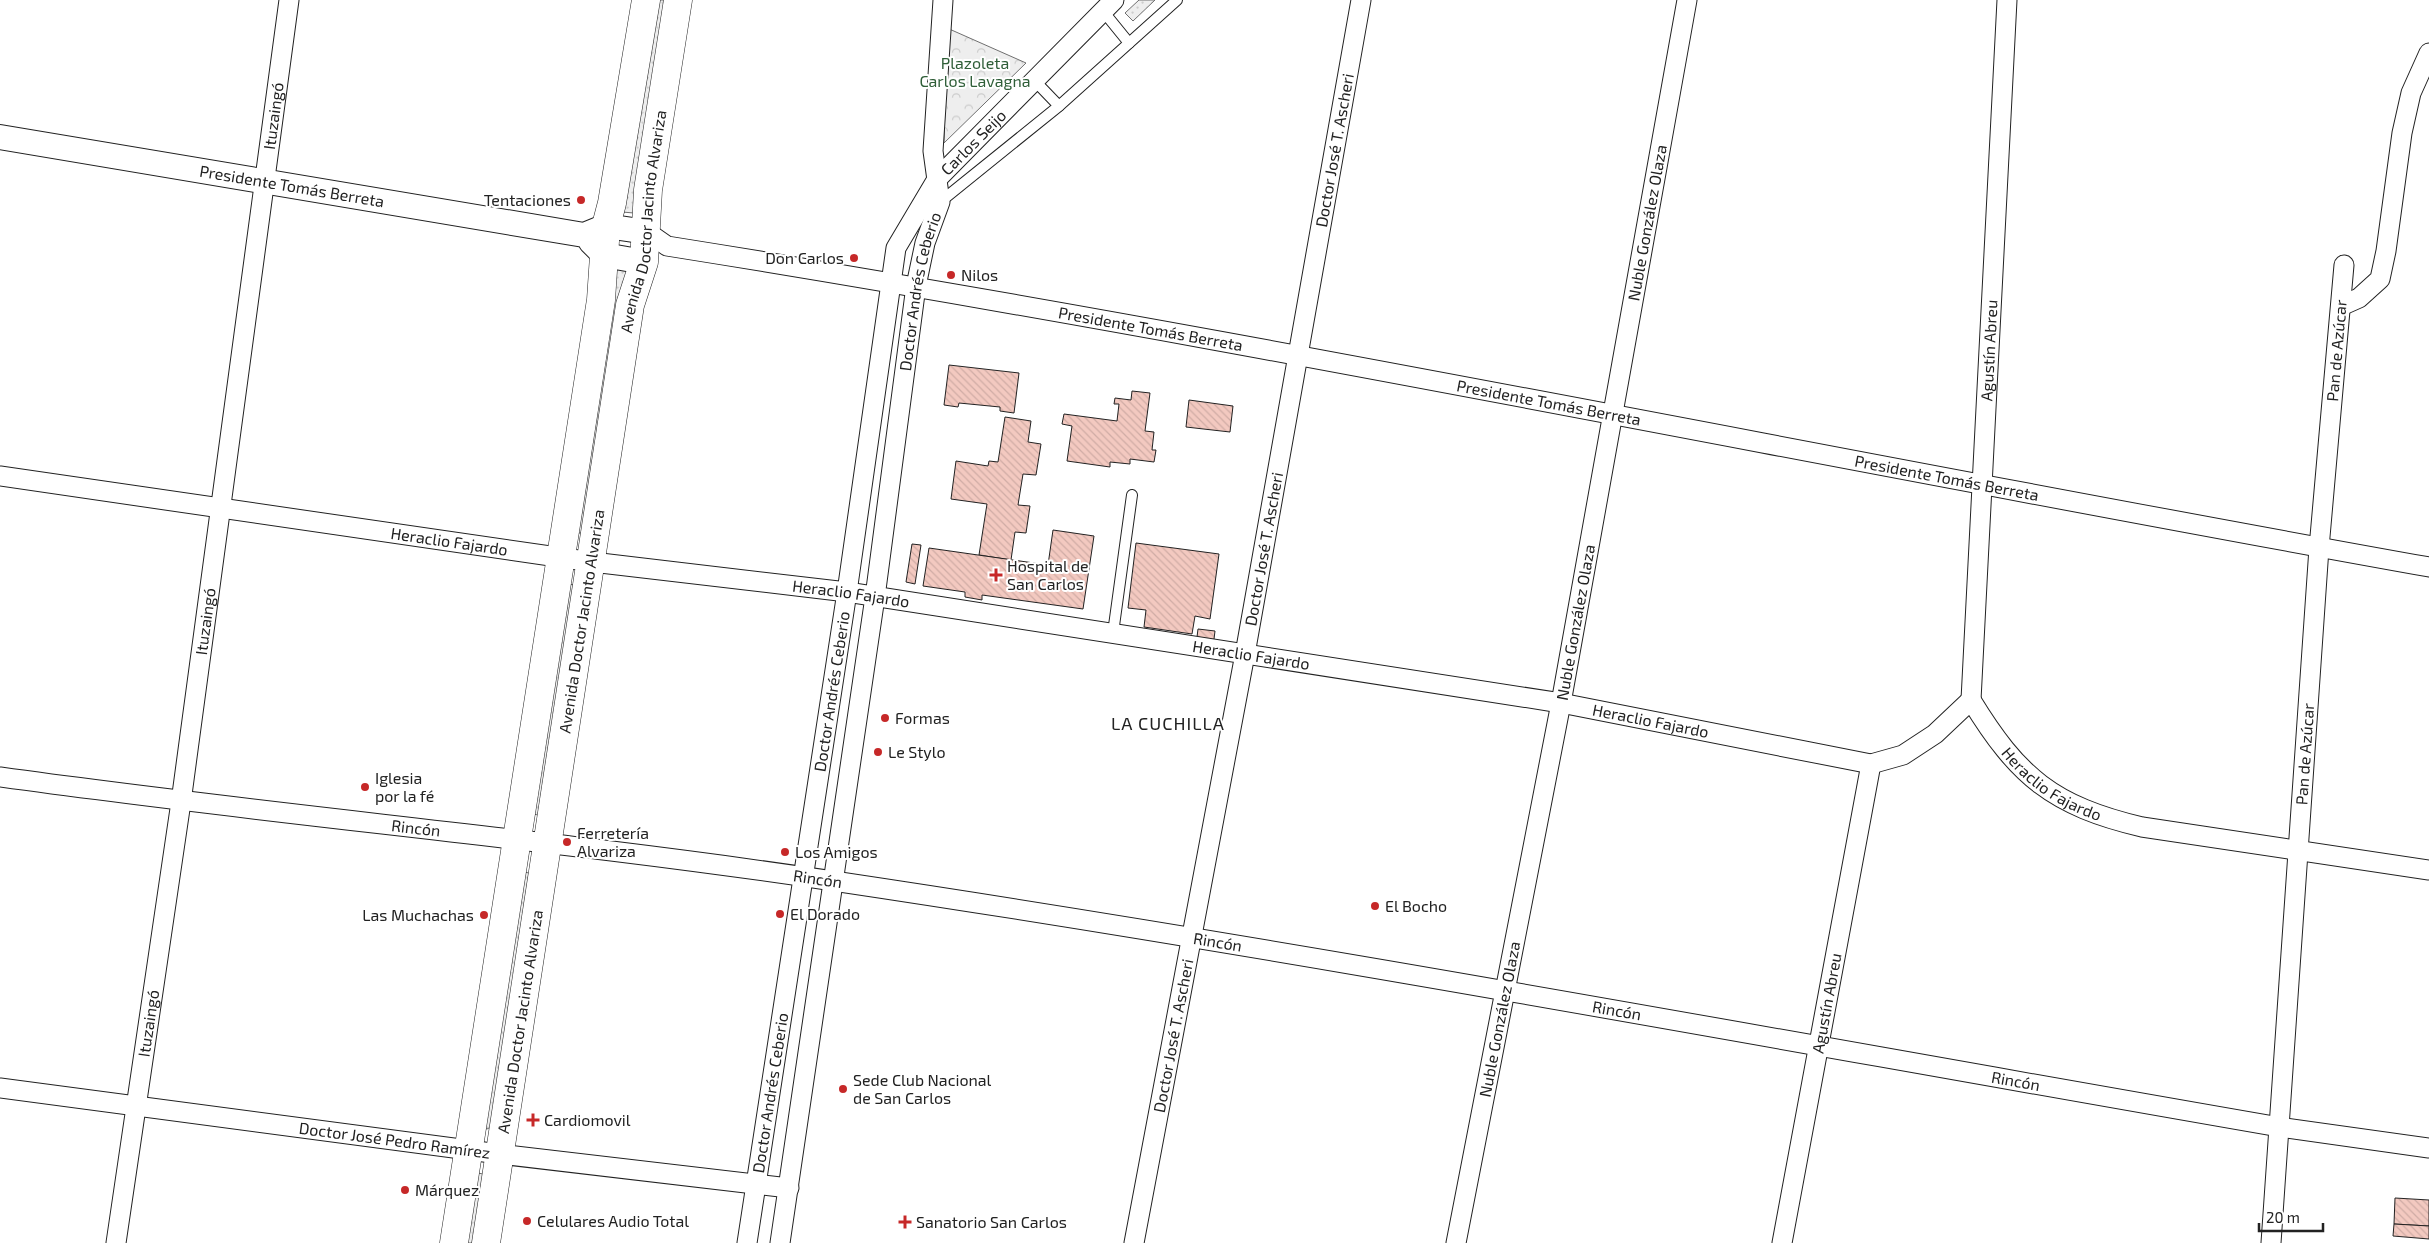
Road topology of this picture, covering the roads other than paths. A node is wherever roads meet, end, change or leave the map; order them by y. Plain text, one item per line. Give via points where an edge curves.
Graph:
1 (289, 0) edge
2 (646, 0) edge
3 (678, 0) edge
4 (943, 0) edge
5 (1178, 0) edge
6 (1361, 0) edge
7 (1687, 0) edge
8 (2007, 0) edge
9 (1108, 5) edge
10 (1130, 42) junction
11 (2429, 53) edge
12 (1034, 80) junction
13 (1059, 106) junction
14 (0, 137) edge
15 (937, 179) junction
16 (265, 180) junction
17 (940, 202) junction
18 (595, 231) junction
19 (657, 239) junction
20 (604, 255) junction
21 (644, 262) junction
22 (2344, 265) dead end
23 (890, 281) junction
24 (916, 286) junction
25 (2341, 306) junction
26 (1299, 356) junction
27 (1613, 413) junction
28 (0, 476) edge
29 (1980, 484) junction
30 (1132, 495) dead end
31 (219, 506) junction
32 (2319, 548) junction
33 (559, 557) junction
34 (592, 562) junction
35 (2429, 567) edge
36 (847, 592) junction
37 (875, 597) junction
38 (1113, 633) junction
39 (1245, 654) junction
40 (1971, 700) junction
41 (1561, 703) junction
42 (1871, 764) junction
43 (0, 777) edge
44 (181, 802) junction
45 (517, 839) junction
46 (549, 843) junction
47 (2299, 849) junction
48 (2429, 870) edge
49 (803, 877) junction
50 (832, 881) junction
51 (1190, 936) junction
52 (1504, 990) junction
53 (1818, 1047) junction
54 (0, 1088) edge
55 (137, 1106) junction
56 (2279, 1127) junction
57 (2429, 1148) edge
58 (468, 1150) junction
59 (499, 1154) junction
60 (758, 1184) junction
61 (789, 1188) junction
62 (116, 1243) edge
63 (454, 1243) edge
64 (486, 1243) edge
65 (747, 1243) edge
66 (780, 1243) edge
67 (1134, 1243) edge
68 (1456, 1243) edge
69 (1782, 1243) edge
70 (2271, 1243) edge

1 - 16 street, Ituzaingó
2 - 18 main road, Avenida Doctor Jacinto Alvariza via 612,203
3 - 19 main road, Avenida Doctor Jacinto Alvariza via 648,190
4 - 15 street via 933,151
5 - 10 lane
6 - 26 street, Doctor José T. Ascheri
7 - 27 street, Nuble González Olaza
8 - 29 street, Agustín Abreu
9 - 10 lane
9 - 12 street, Carlos Seijo
10 - 13 lane
11 - 25 street via 2411,93 2402,133 2380,279 2360,298
12 - 13 lane
12 - 15 street, Carlos Seijo
13 - 17 lane
14 - 16 street, Presidente Tomás Berreta
15 - 17 street, Doctor Andrés Ceberio
15 - 23 street, Doctor Andrés Ceberio via 896,248
16 - 18 street, Presidente Tomás Berreta
16 - 31 street, Ituzaingó
17 - 24 street, Doctor Andrés Ceberio via 925,242
18 - 19 street, Presidente Tomás Berreta
18 - 20 main road, Avenida Doctor Jacinto Alvariza
19 - 21 main road, Avenida Doctor Jacinto Alvariza
19 - 23 street, Presidente Tomás Berreta
20 - 21 street
20 - 33 main road, Avenida Doctor Jacinto Alvariza via 601,300
21 - 34 main road, Avenida Doctor Jacinto Alvariza via 630,305
22 - 25 street, Pan de Azúcar
23 - 24 street, Presidente Tomás Berreta
23 - 36 street, Doctor Andrés Ceberio
24 - 26 street, Presidente Tomás Berreta
24 - 37 street, Doctor Andrés Ceberio
25 - 32 street, Pan de Azúcar
26 - 27 street, Presidente Tomás Berreta
26 - 39 street, Doctor José T. Ascheri
27 - 29 street, Presidente Tomás Berreta
27 - 41 street, Nuble González Olaza
28 - 31 street, Heraclio Fajardo
29 - 32 street, Presidente Tomás Berreta
29 - 40 street, Agustín Abreu
30 - 38 lane
31 - 33 street, Heraclio Fajardo
31 - 44 street, Ituzaingó
32 - 35 street, Presidente Tomás Berreta
32 - 47 street, Pan de Azúcar
33 - 34 street, Heraclio Fajardo
33 - 45 main road, Avenida Doctor Jacinto Alvariza
34 - 36 street, Heraclio Fajardo
34 - 46 main road, Avenida Doctor Jacinto Alvariza
36 - 37 street, Heraclio Fajardo
36 - 49 street, Doctor Andrés Ceberio
37 - 38 street, Heraclio Fajardo
37 - 50 street, Doctor Andrés Ceberio
38 - 39 street, Heraclio Fajardo
39 - 41 street, Heraclio Fajardo
39 - 51 street, Doctor José T. Ascheri
40 - 42 street, Heraclio Fajardo via 1935,734 1904,755
40 - 47 street, Heraclio Fajardo via 1998,742 2017,764 2041,786 2072,805 2142,827
41 - 42 street, Heraclio Fajardo
41 - 52 street, Nuble González Olaza
42 - 53 street, Agustín Abreu
43 - 44 street, Rincón
44 - 45 street, Rincón
44 - 55 street, Ituzaingó
45 - 46 street, Rincón
45 - 58 main road, Avenida Doctor Jacinto Alvariza
46 - 49 street, Rincón
46 - 59 main road, Avenida Doctor Jacinto Alvariza
47 - 48 street, Heraclio Fajardo
47 - 56 street, Pan de Azúcar
49 - 50 street, Rincón
49 - 60 street, Doctor Andrés Ceberio
50 - 51 street, Rincón
50 - 61 street, Doctor Andrés Ceberio
51 - 52 street, Rincón
51 - 67 street, Doctor José T. Ascheri
52 - 53 street, Rincón
52 - 68 street, Nuble González Olaza
53 - 56 street, Rincón
53 - 69 street, Agustín Abreu
54 - 55 street, Doctor José Pedro Ramírez
55 - 58 street, Doctor José Pedro Ramírez
55 - 62 street, Ituzaingó
56 - 57 street, Rincón
56 - 70 street, Pan de Azúcar
58 - 59 street, Doctor José Pedro Ramírez
58 - 63 main road, Avenida Doctor Jacinto Alvariza
59 - 60 street, Doctor José Pedro Ramírez
59 - 64 main road, Avenida Doctor Jacinto Alvariza
60 - 61 street, Doctor José Pedro Ramírez
60 - 65 street, Doctor Andrés Ceberio
61 - 66 street, Doctor Andrés Ceberio

